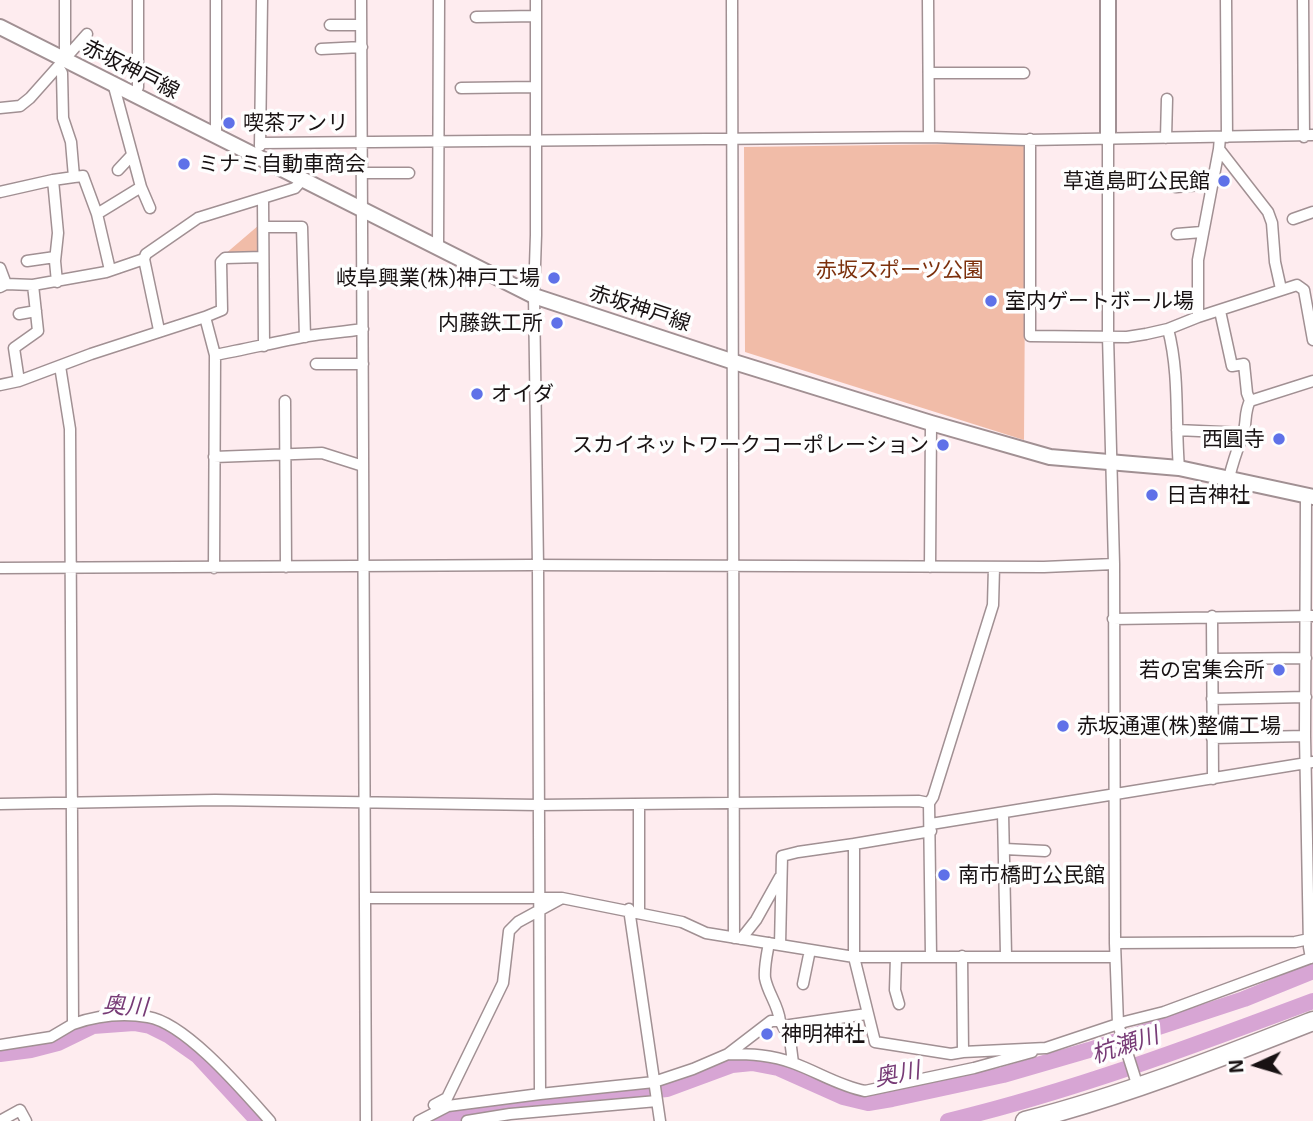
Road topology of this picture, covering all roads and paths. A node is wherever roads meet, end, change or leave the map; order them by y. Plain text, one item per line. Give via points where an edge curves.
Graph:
1 (65, 0) edge
2 (138, 0) edge
3 (216, 0) edge
4 (262, 0) edge
5 (361, 0) edge
6 (439, 0) edge
7 (536, 0) edge
8 (732, 0) edge
9 (928, 0) edge
10 (1108, 0) edge
11 (1226, 0) edge
12 (1303, 0) edge
13 (536, 16) junction
14 (476, 17) dead end
15 (330, 25) dead end
16 (362, 25) junction
17 (0, 27) edge
18 (86, 34) dead end
19 (362, 47) junction
20 (321, 49) dead end
21 (62, 63) junction
22 (929, 73) junction
23 (1024, 73) dead end
24 (113, 83) junction
25 (536, 87) junction
26 (461, 88) dead end
27 (135, 94) junction
28 (1167, 99) dead end
29 (0, 108) edge
30 (929, 136) junction
31 (1309, 136) edge
32 (216, 137) junction
33 (1224, 137) junction
34 (1166, 138) junction
35 (1030, 139) junction
36 (1108, 139) junction
37 (733, 140) junction
38 (362, 141) junction
39 (439, 141) junction
40 (536, 141) junction
41 (261, 143) junction
42 (1219, 149) junction
43 (132, 155) junction
44 (260, 159) junction
45 (118, 170) dead end
46 (363, 173) junction
47 (409, 173) dead end
48 (74, 177) junction
49 (53, 180) junction
50 (302, 180) junction
51 (1213, 184) junction
52 (141, 187) junction
53 (1177, 187) dead end
54 (0, 192) edge
55 (263, 199) junction
56 (150, 208) dead end
57 (363, 211) junction
58 (1313, 212) edge
59 (97, 214) junction
60 (1293, 219) dead end
61 (264, 227) junction
62 (1202, 232) junction
63 (1177, 234) dead end
64 (438, 249) junction
65 (55, 257) junction
66 (263, 257) junction
67 (144, 259) junction
68 (27, 261) dead end
69 (0, 268) edge
70 (110, 271) junction
71 (57, 282) junction
72 (3, 285) edge
73 (33, 285) junction
74 (1281, 289) junction
75 (534, 296) junction
76 (1310, 305) edge
77 (36, 311) junction
78 (1220, 311) junction
79 (19, 314) dead end
80 (205, 317) junction
81 (1198, 317) junction
82 (363, 329) junction
83 (1168, 329) junction
84 (159, 330) junction
85 (1108, 336) junction
86 (305, 337) junction
87 (1313, 340) edge
88 (264, 346) junction
89 (215, 355) junction
90 (734, 362) junction
91 (316, 364) dead end
92 (363, 364) junction
93 (60, 366) junction
94 (19, 381) junction
95 (1313, 382) edge
96 (0, 385) edge
97 (285, 401) dead end
98 (1251, 401) junction
99 (931, 423) junction
100 (1177, 430) junction
101 (1243, 433) junction
102 (285, 453) junction
103 (214, 457) junction
104 (1111, 463) junction
105 (363, 466) junction
106 (1179, 468) junction
107 (1230, 478) junction
108 (1309, 497) edge
109 (1114, 564) junction
110 (538, 566) junction
111 (734, 566) junction
112 (365, 567) junction
113 (930, 567) junction
114 (994, 567) junction
115 (0, 568) edge
116 (70, 568) junction
117 (214, 568) junction
118 (286, 568) junction
119 (1212, 616) junction
120 (1309, 616) edge
121 (1113, 619) junction
122 (1306, 658) junction
123 (1212, 659) junction
124 (1306, 697) junction
125 (1212, 699) junction
126 (1305, 736) junction
127 (1212, 738) junction
128 (1310, 763) edge
129 (1213, 779) junction
130 (1115, 795) junction
131 (366, 803) junction
132 (735, 803) junction
133 (929, 803) junction
134 (0, 804) edge
135 (70, 804) junction
136 (639, 804) junction
137 (538, 805) junction
138 (1003, 813) junction
139 (931, 828) junction
140 (854, 844) junction
141 (1005, 849) junction
142 (1045, 851) dead end
143 (1310, 867) edge
144 (782, 873) junction
145 (538, 897) junction
146 (365, 898) junction
147 (562, 898) junction
148 (539, 911) junction
149 (634, 911) junction
150 (738, 939) junction
151 (769, 943) junction
152 (1115, 943) junction
153 (780, 945) junction
154 (810, 950) junction
155 (1311, 950) edge
156 (1006, 955) junction
157 (931, 956) junction
158 (962, 956) junction
159 (854, 957) junction
160 (896, 957) junction
161 (1115, 957) junction
162 (803, 984) dead end
163 (899, 1004) dead end
164 (867, 1014) junction
165 (1313, 1021) edge
166 (781, 1023) junction
167 (73, 1024) junction
168 (1122, 1039) junction
169 (0, 1045) edge
170 (1046, 1048) junction
171 (963, 1052) junction
172 (728, 1054) junction
173 (793, 1063) junction
174 (654, 1083) junction
175 (1137, 1083) junction
176 (540, 1094) junction
177 (657, 1101) junction
178 (434, 1112) junction
179 (551, 1116) edge
180 (1064, 1116) edge
181 (0, 1121) edge
182 (26, 1121) edge
183 (270, 1121) edge
184 (366, 1121) edge
185 (419, 1121) edge
186 (467, 1121) edge
187 (660, 1121) edge
188 (1025, 1121) edge

1 - 21 street
2 - 27 street
3 - 32 street
4 - 41 street
5 - 16 street
6 - 39 street
7 - 13 street
8 - 37 street
9 - 22 street
10 - 36 main road
11 - 33 street
12 - 31 street
13 - 14 street
13 - 25 street
15 - 16 street
16 - 19 street
17 - 21 main road, 赤坂神戸線
18 - 21 street
19 - 20 street
19 - 38 street
21 - 24 main road, 赤坂神戸線
21 - 29 street via 20,106
21 - 48 street via 63,118
22 - 23 street
22 - 30 street
24 - 27 main road, 赤坂神戸線
24 - 43 street
25 - 26 street
25 - 40 street
27 - 32 main road, 赤坂神戸線
28 - 34 street
30 - 35 street
30 - 37 street
31 - 33 street
32 - 44 main road, 赤坂神戸線
33 - 34 street
33 - 42 street
34 - 36 street
35 - 36 street
35 - 85 street via 1030,336
36 - 85 street
37 - 40 street
37 - 90 street
38 - 39 street
38 - 41 street
38 - 46 street
39 - 40 street
39 - 64 street
40 - 75 street
41 - 44 street
42 - 51 street
42 - 74 street via 1268,212
43 - 45 street
43 - 52 street
44 - 50 main road, 赤坂神戸線
46 - 47 street
46 - 57 street
48 - 49 street
48 - 59 street via 83,176
49 - 54 street
49 - 65 street via 58,233
50 - 55 street via 295,188
50 - 57 main road, 赤坂神戸線
51 - 53 street
51 - 62 street
52 - 56 street
52 - 59 street
55 - 61 street
55 - 67 street via 198,218
57 - 64 main road, 赤坂神戸線
57 - 82 street
58 - 60 street
59 - 70 street
61 - 66 street
61 - 86 street via 302,227
62 - 63 street
62 - 81 street
64 - 75 main road, 赤坂神戸線
65 - 68 street
65 - 71 street
66 - 80 street via 221,262 222,310
66 - 88 street
67 - 70 street
67 - 84 street
69 - 72 street
70 - 71 street
71 - 73 street
72 - 73 street
73 - 77 street
74 - 76 street via 1297,285
74 - 78 street
75 - 90 main road, 赤坂神戸線
75 - 110 street
76 - 87 street
77 - 79 street
77 - 94 street via 38,331 14,348
78 - 81 street
78 - 98 street via 1232,366 1244,365
80 - 84 street
80 - 89 street
81 - 83 street
82 - 86 street
82 - 92 street
83 - 85 street
83 - 100 street
84 - 93 street
85 - 104 street
86 - 88 street
88 - 89 street
89 - 103 street
90 - 99 main road, 赤坂神戸線
90 - 111 street
91 - 92 street
92 - 105 street
93 - 94 street
93 - 116 street via 70,429
94 - 96 street
95 - 98 street
97 - 102 street
98 - 101 street
99 - 104 main road, 赤坂神戸線 via 1050,457
99 - 113 street
100 - 101 street
100 - 106 street
101 - 107 street
102 - 103 street
102 - 105 street via 322,453
102 - 118 street
103 - 117 street
104 - 106 main road, 赤坂神戸線
104 - 109 street
105 - 112 street
106 - 107 main road, 赤坂神戸線
107 - 108 main road, 赤坂神戸線
108 - 120 street
109 - 114 street
109 - 121 street
110 - 111 street
110 - 112 street
110 - 137 street
111 - 113 street
111 - 132 street
112 - 118 street
112 - 131 street
113 - 114 street
114 - 133 street via 993,606
115 - 116 street
116 - 117 street
116 - 135 street
117 - 118 street
119 - 120 street
119 - 121 street
119 - 123 street
120 - 122 street
121 - 130 street
122 - 123 street
122 - 124 street
123 - 125 street
124 - 125 street
124 - 126 street
125 - 127 street
126 - 127 street
126 - 128 street
127 - 129 street
128 - 129 street
128 - 143 street
129 - 130 street
130 - 138 street
130 - 152 street
131 - 135 street via 215,800
131 - 137 street
131 - 146 street
132 - 133 street
132 - 136 street
132 - 150 street
133 - 139 street
134 - 135 street
135 - 167 street
136 - 137 street
136 - 149 street
137 - 145 street
138 - 139 street
138 - 141 street
139 - 140 street
139 - 157 street
140 - 144 street via 782,856
140 - 159 street
141 - 142 street
141 - 156 street
143 - 155 street
144 - 150 street via 756,920
144 - 153 street
145 - 146 street
145 - 147 street
145 - 148 street
146 - 184 street
147 - 148 street
147 - 149 street
148 - 176 street
148 - 178 street via 509,931 503,983 447,1098 433,1106
149 - 150 street
149 - 174 street
150 - 151 street
151 - 153 street
151 - 166 street via 765,975
152 - 155 street via 1294,942
152 - 161 street
153 - 154 street
154 - 159 street
154 - 162 street
155 - 168 street via 1164,1012
156 - 158 street
156 - 161 street
157 - 158 street
157 - 160 street
158 - 171 street
159 - 160 street
159 - 164 street
160 - 163 street
161 - 168 street
164 - 166 street
164 - 171 street via 875,1042
165 - 175 highway
166 - 172 street via 771,1021
166 - 173 street via 790,1039
167 - 169 street via 51,1037
167 - 183 street via 97,1016 149,1017 174,1028 220,1065
168 - 170 street
168 - 175 street
170 - 171 street
170 - 173 street via 865,1091 847,1088
172 - 173 street via 755,1054
172 - 174 street
174 - 176 street
174 - 177 street
175 - 180 highway
176 - 178 street via 448,1106
177 - 179 street
177 - 187 street
178 - 185 street
179 - 186 street
180 - 188 highway
181 - 182 street via 20,1110

